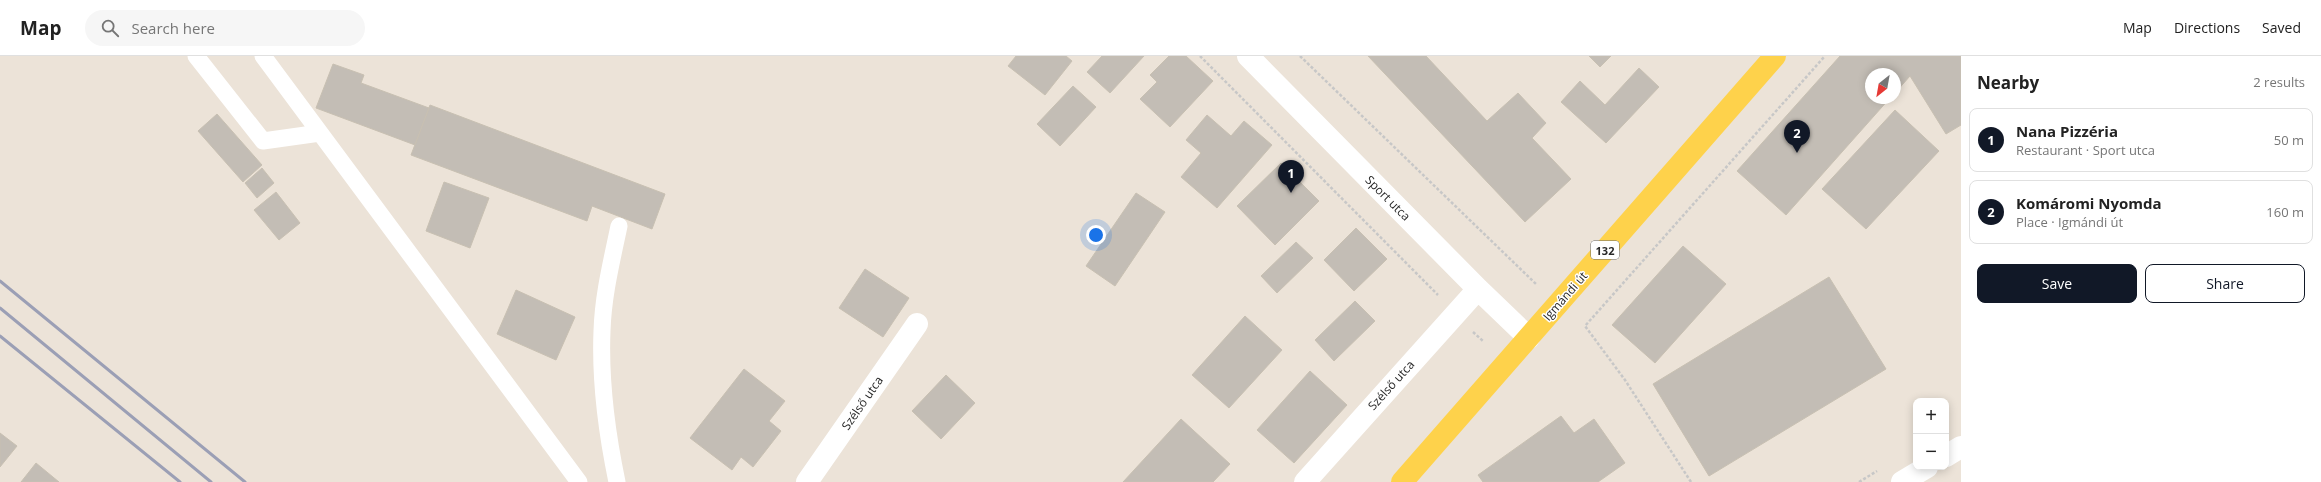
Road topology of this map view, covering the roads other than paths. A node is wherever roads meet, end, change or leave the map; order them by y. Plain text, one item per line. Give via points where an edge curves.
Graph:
1 (196, 56) edge
2 (263, 56) edge
3 (1248, 56) edge
4 (1775, 56) edge
5 (320, 133) junction
6 (619, 226) dead end
7 (1478, 289) junction
8 (916, 324) dead end
9 (1529, 338) junction
10 (1961, 447) edge
11 (1949, 454) edge
12 (1922, 470) edge
13 (579, 482) edge
14 (617, 482) edge
15 (807, 482) edge
16 (1305, 482) edge
17 (1402, 482) edge
18 (1902, 482) edge

1 - 5 lane via 263,141
2 - 5 lane
3 - 7 street, Sport utca
4 - 9 main road, Igmándi út / 132
5 - 13 lane
6 - 14 lane via 606,288 602,330 607,414
7 - 9 street, Sport utca
7 - 16 street, Szélső utca
8 - 15 street, Szélső utca
9 - 17 main road, Igmándi út / 132
10 - 11 street
12 - 18 street

